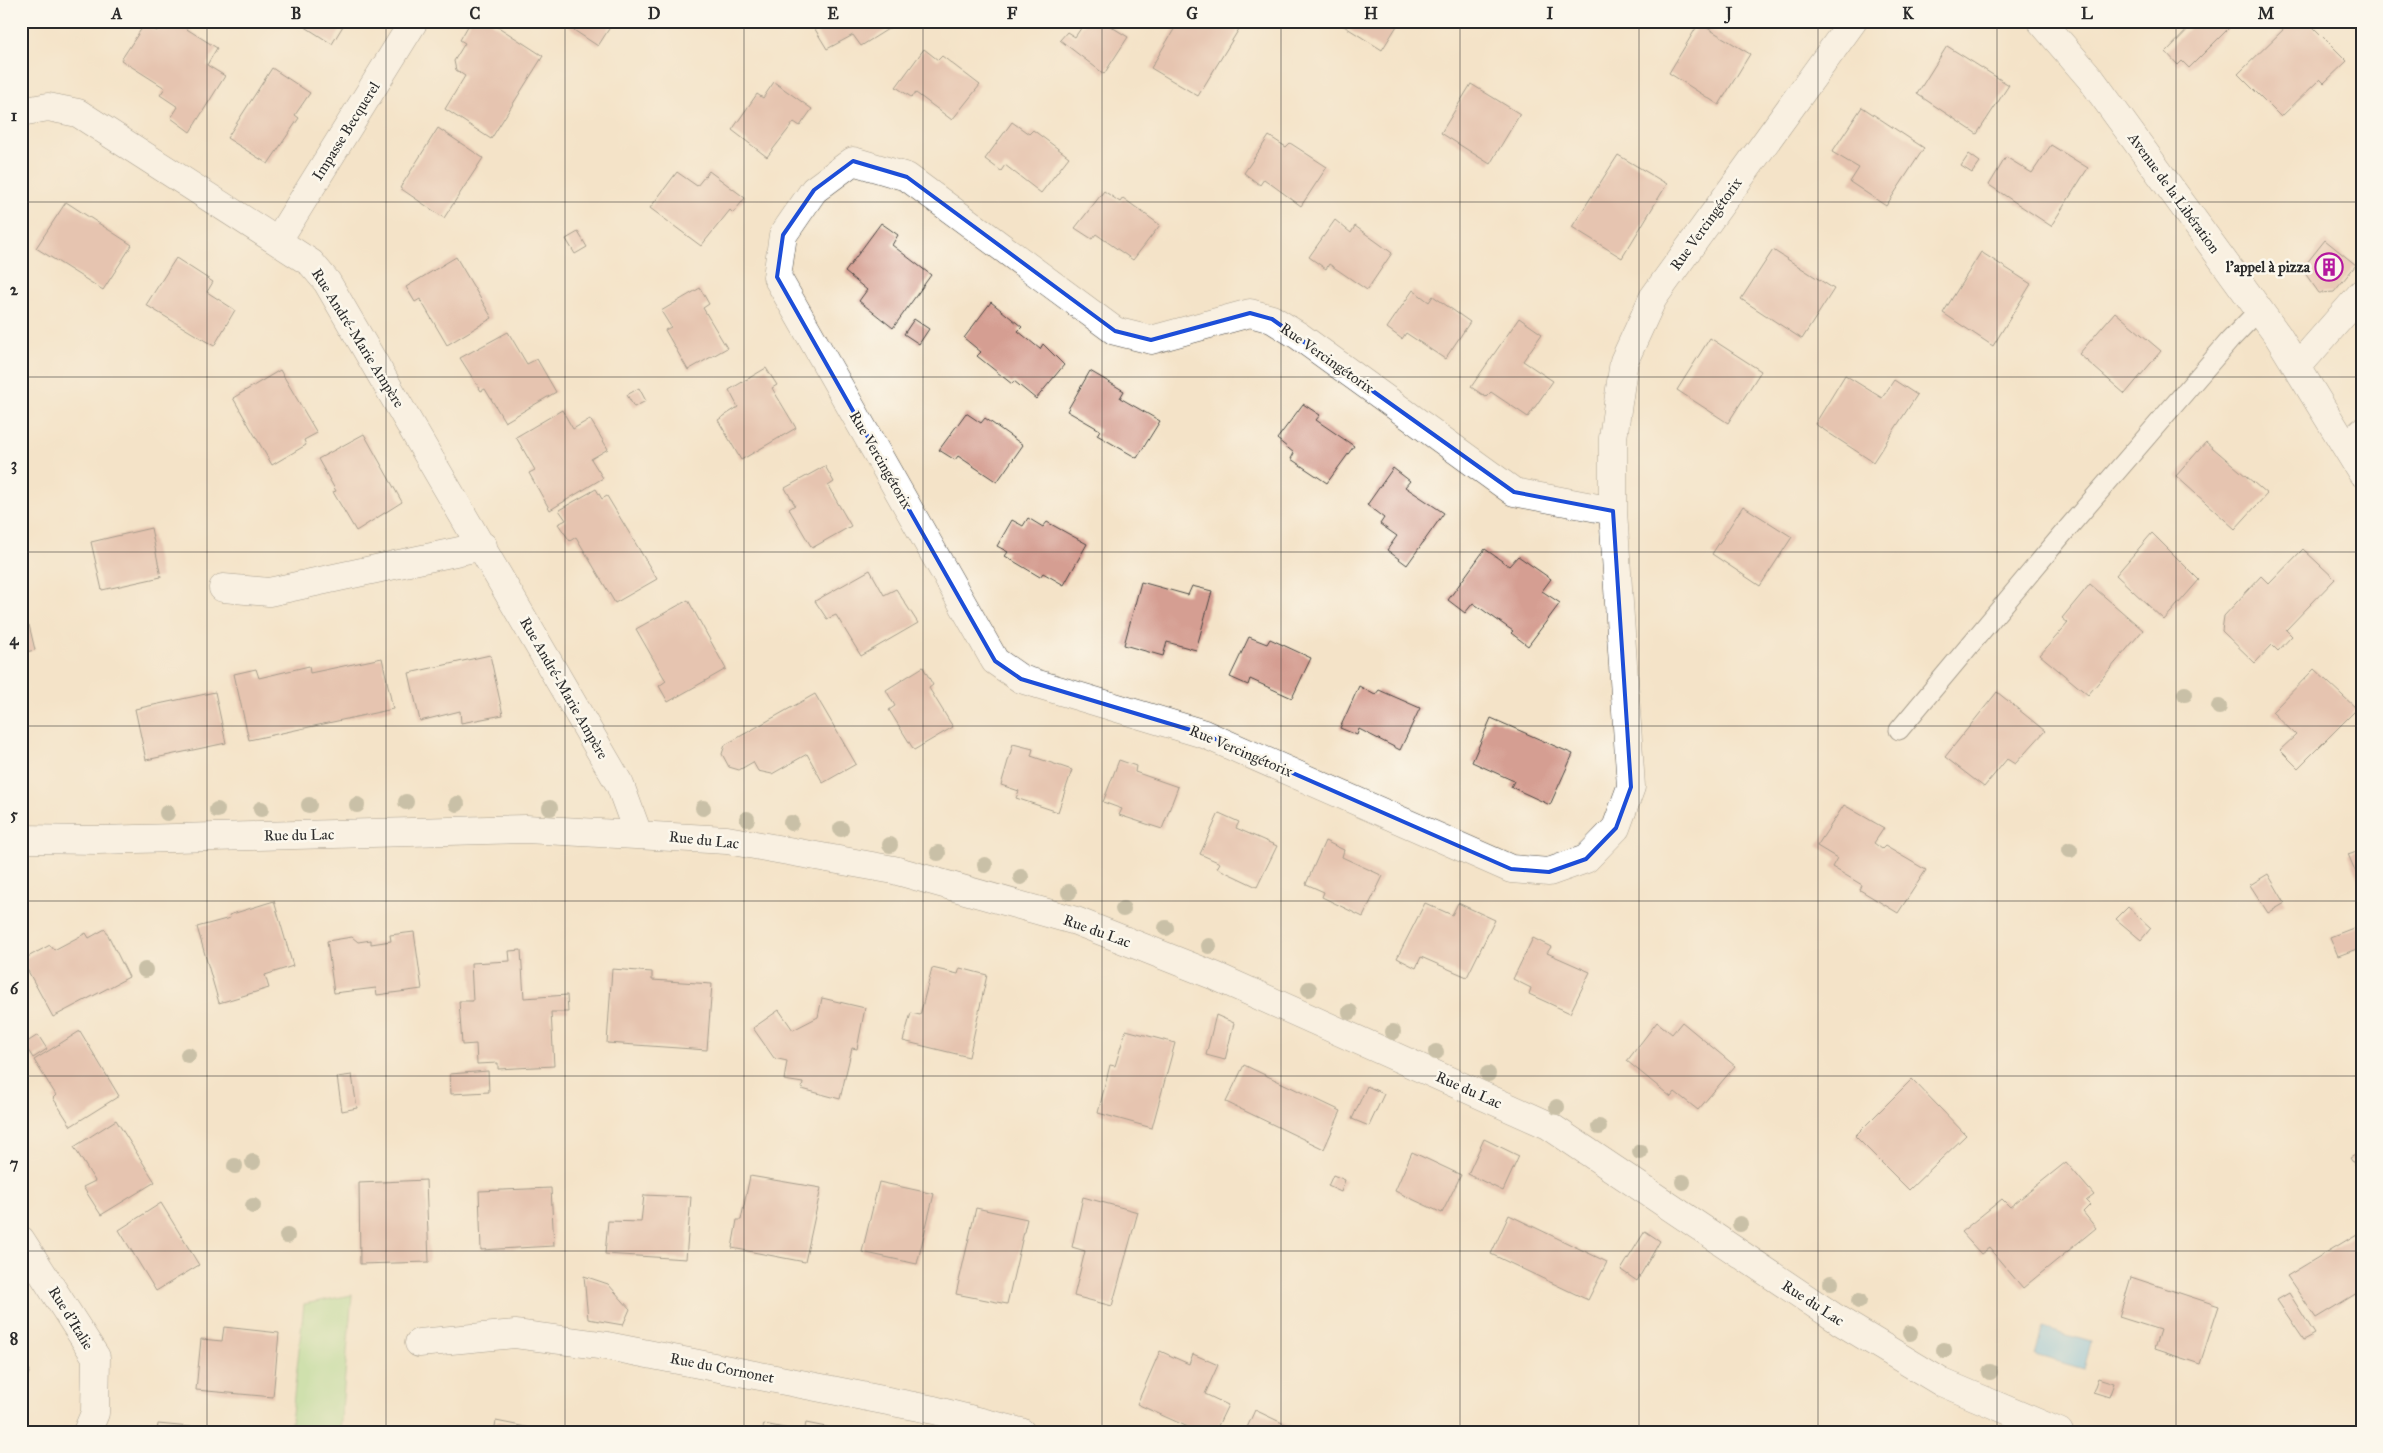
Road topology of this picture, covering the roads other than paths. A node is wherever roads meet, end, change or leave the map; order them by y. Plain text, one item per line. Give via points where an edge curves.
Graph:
1 (414, 21) edge
2 (1852, 21) edge
3 (2040, 21) edge
4 (21, 112) edge
5 (278, 240) junction
6 (2362, 293) edge
7 (2259, 310) junction
8 (2298, 366) junction
9 (2354, 439) edge
10 (2362, 474) edge
11 (1613, 511) junction
12 (482, 546) junction
13 (223, 588) dead end
14 (1900, 730) dead end
15 (638, 834) junction
16 (21, 839) edge
17 (21, 1240) edge
18 (419, 1342) dead end
19 (932, 1421) edge
20 (87, 1432) edge
21 (1020, 1432) edge
22 (2058, 1432) edge

1 - 5 street, Impasse Becquerel
2 - 11 street, Rue Vercingétorix via 1653,298 1624,361 1613,438
3 - 7 street, Avenue de la Libération via 2091,79
4 - 5 street, Rue André-Marie Ampère via 48,107 78,114
5 - 12 street, Rue André-Marie Ampère via 311,263 327,282
6 - 8 street
7 - 8 street, Avenue de la Libération
7 - 14 lane via 2068,528
8 - 9 street, Avenue de la Libération
9 - 10 street, Avenue de la Libération
11 - 11 street, Rue Vercingétorix via 1632,787 1616,828 1586,859 1548,872 1511,869 1204,734 1021,679 995,661 777,277 784,235 814,190 853,162 907,178 1115,331 1151,340 1250,313 1272,319 1514,492
12 - 13 street via 269,592
12 - 15 street, Rue André-Marie Ampère via 620,785
15 - 16 street, Rue du Lac via 526,829 98,840
15 - 22 street, Rue du Lac via 727,840 894,870 1076,921 1215,976 1548,1125 1840,1321 1933,1377
17 - 20 street, Rue d'Italie via 96,1357 95,1413
18 - 19 street, Rue du Cornonet via 515,1334 598,1345
19 - 21 street, Rue du Cornonet

